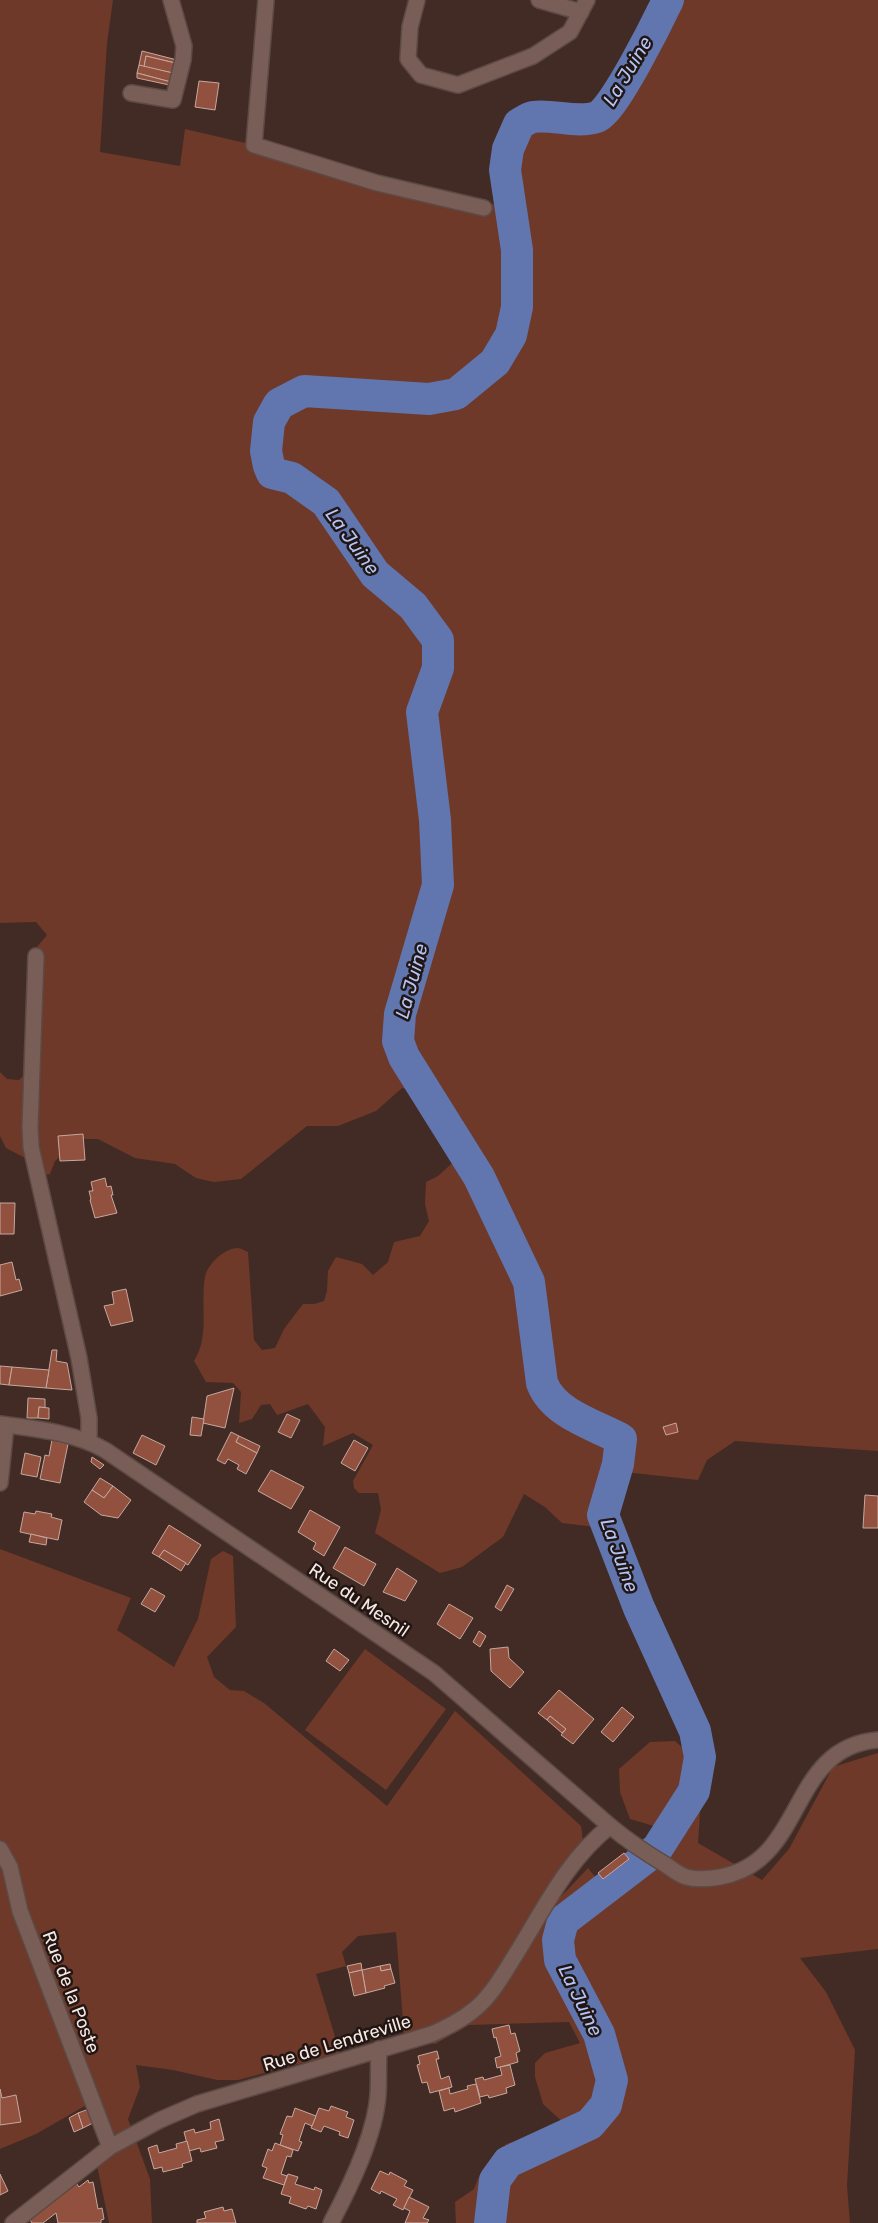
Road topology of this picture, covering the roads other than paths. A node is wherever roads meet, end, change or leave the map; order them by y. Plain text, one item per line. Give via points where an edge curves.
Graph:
1 (171, 0) edge
2 (266, 0) edge
3 (416, 0) edge
4 (539, 0) edge
5 (584, 6) edge
6 (131, 93) dead end
7 (484, 208) dead end
8 (36, 956) dead end
9 (3, 1424) edge
10 (89, 1441) junction
11 (0, 1483) edge
12 (878, 1740) edge
13 (610, 1826) junction
14 (0, 1849) edge
15 (378, 2048) junction
16 (110, 2147) junction
17 (13, 2223) edge
18 (331, 2223) edge

1 - 6 street via 184,46 173,100
2 - 7 street via 254,145 377,183
3 - 5 street via 408,59 421,75 458,85 533,56 570,32
4 - 5 street
8 - 10 street via 31,1147 79,1358 89,1418
9 - 10 street, Rue du Mesnil
9 - 11 street
10 - 13 street, Rue du Mesnil via 434,1673
12 - 13 street, Rue du Mesnil via 849,1747 831,1758 816,1773 770,1850 753,1865 728,1876 707,1879 685,1877
13 - 15 street, Rue de Lendreville via 572,1863 499,1981 476,2008 432,2034
14 - 16 street, Rue de la Poste via 10,1867 20,1911
15 - 16 street, Rue de Lendreville via 197,2104
15 - 18 street via 378,2097 370,2129 352,2181
16 - 17 street, Rue de Lendreville

